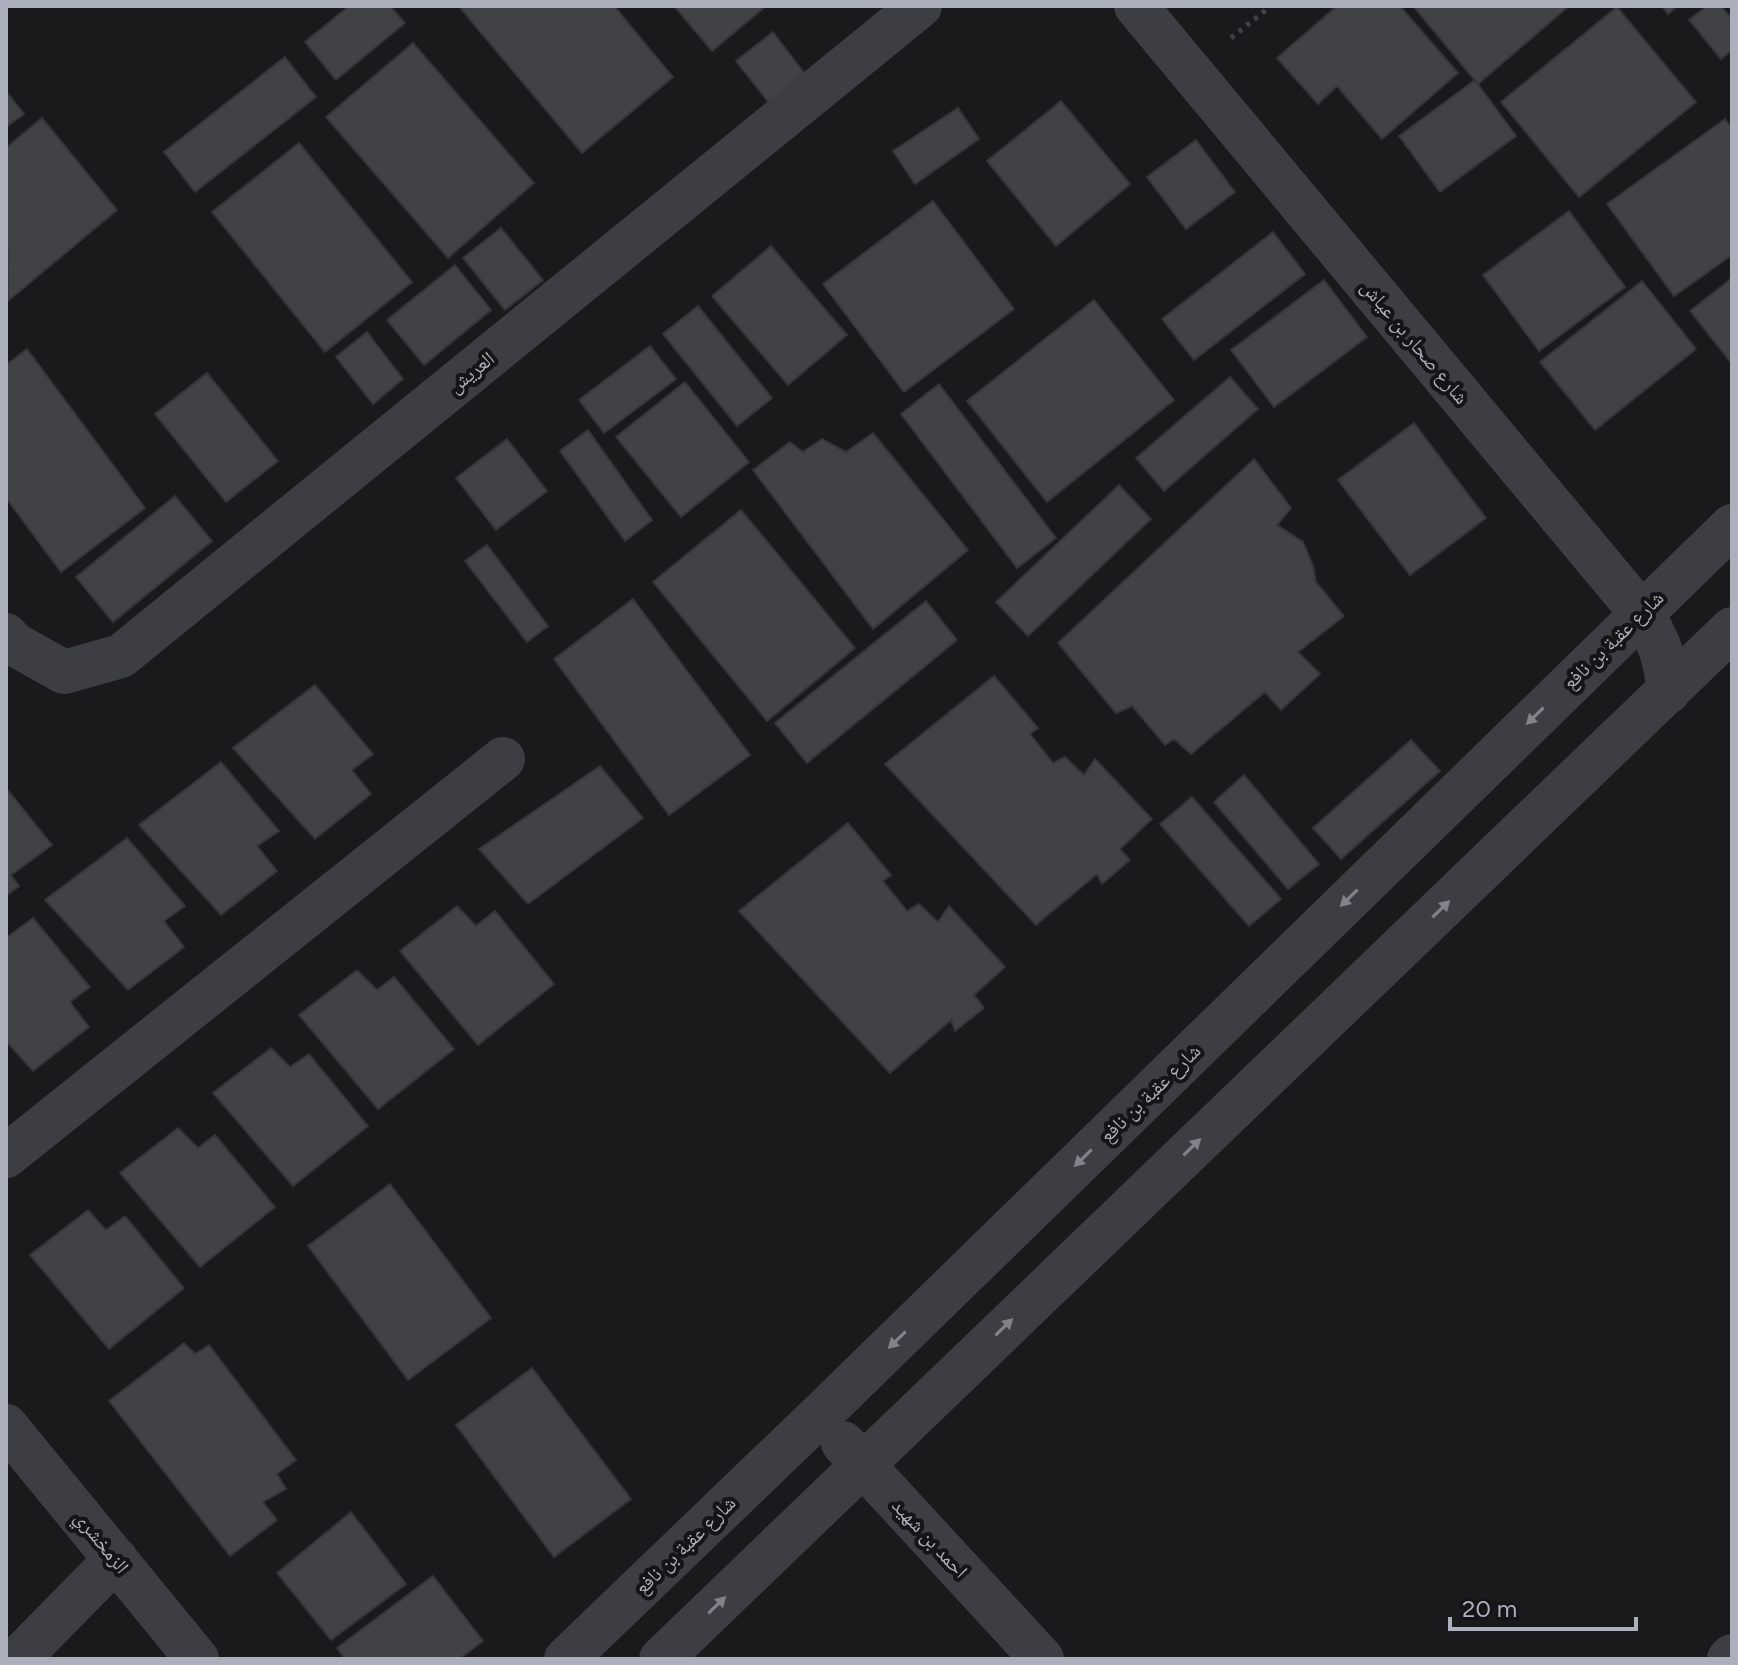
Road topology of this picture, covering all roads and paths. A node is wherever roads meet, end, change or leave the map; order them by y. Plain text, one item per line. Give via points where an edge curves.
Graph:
1 (920, 6) edge
2 (1136, 6) edge
3 (1732, 526) edge
4 (1641, 613) junction
5 (1732, 629) edge
6 (6, 635) edge
7 (1668, 692) junction
8 (503, 759) dead end
9 (6, 1156) edge
10 (819, 1416) junction
11 (6, 1426) edge
12 (862, 1464) junction
13 (116, 1559) junction
14 (18, 1659) edge
15 (197, 1659) edge
16 (566, 1659) edge
17 (661, 1659) edge
18 (1042, 1659) edge

1 - 6 street, العريش via 121,656 64,672
2 - 4 street, شارع صحار بن عياش
3 - 4 street, شارع عقبة بن نافع
4 - 7 street, شارع صحار بن عياش via 1662,650
4 -> 10 street, شارع عقبة بن نافع
5 - 7 street
12 -> 7 street
8 - 9 street
10 - 12 street, احمد بن شهيد
10 - 16 street, شارع عقبة بن نافع
11 - 13 street, الزمخشري
17 -> 12 street
12 - 18 street, احمد بن شهيد
13 - 14 street
13 - 15 street, الزمخشري

